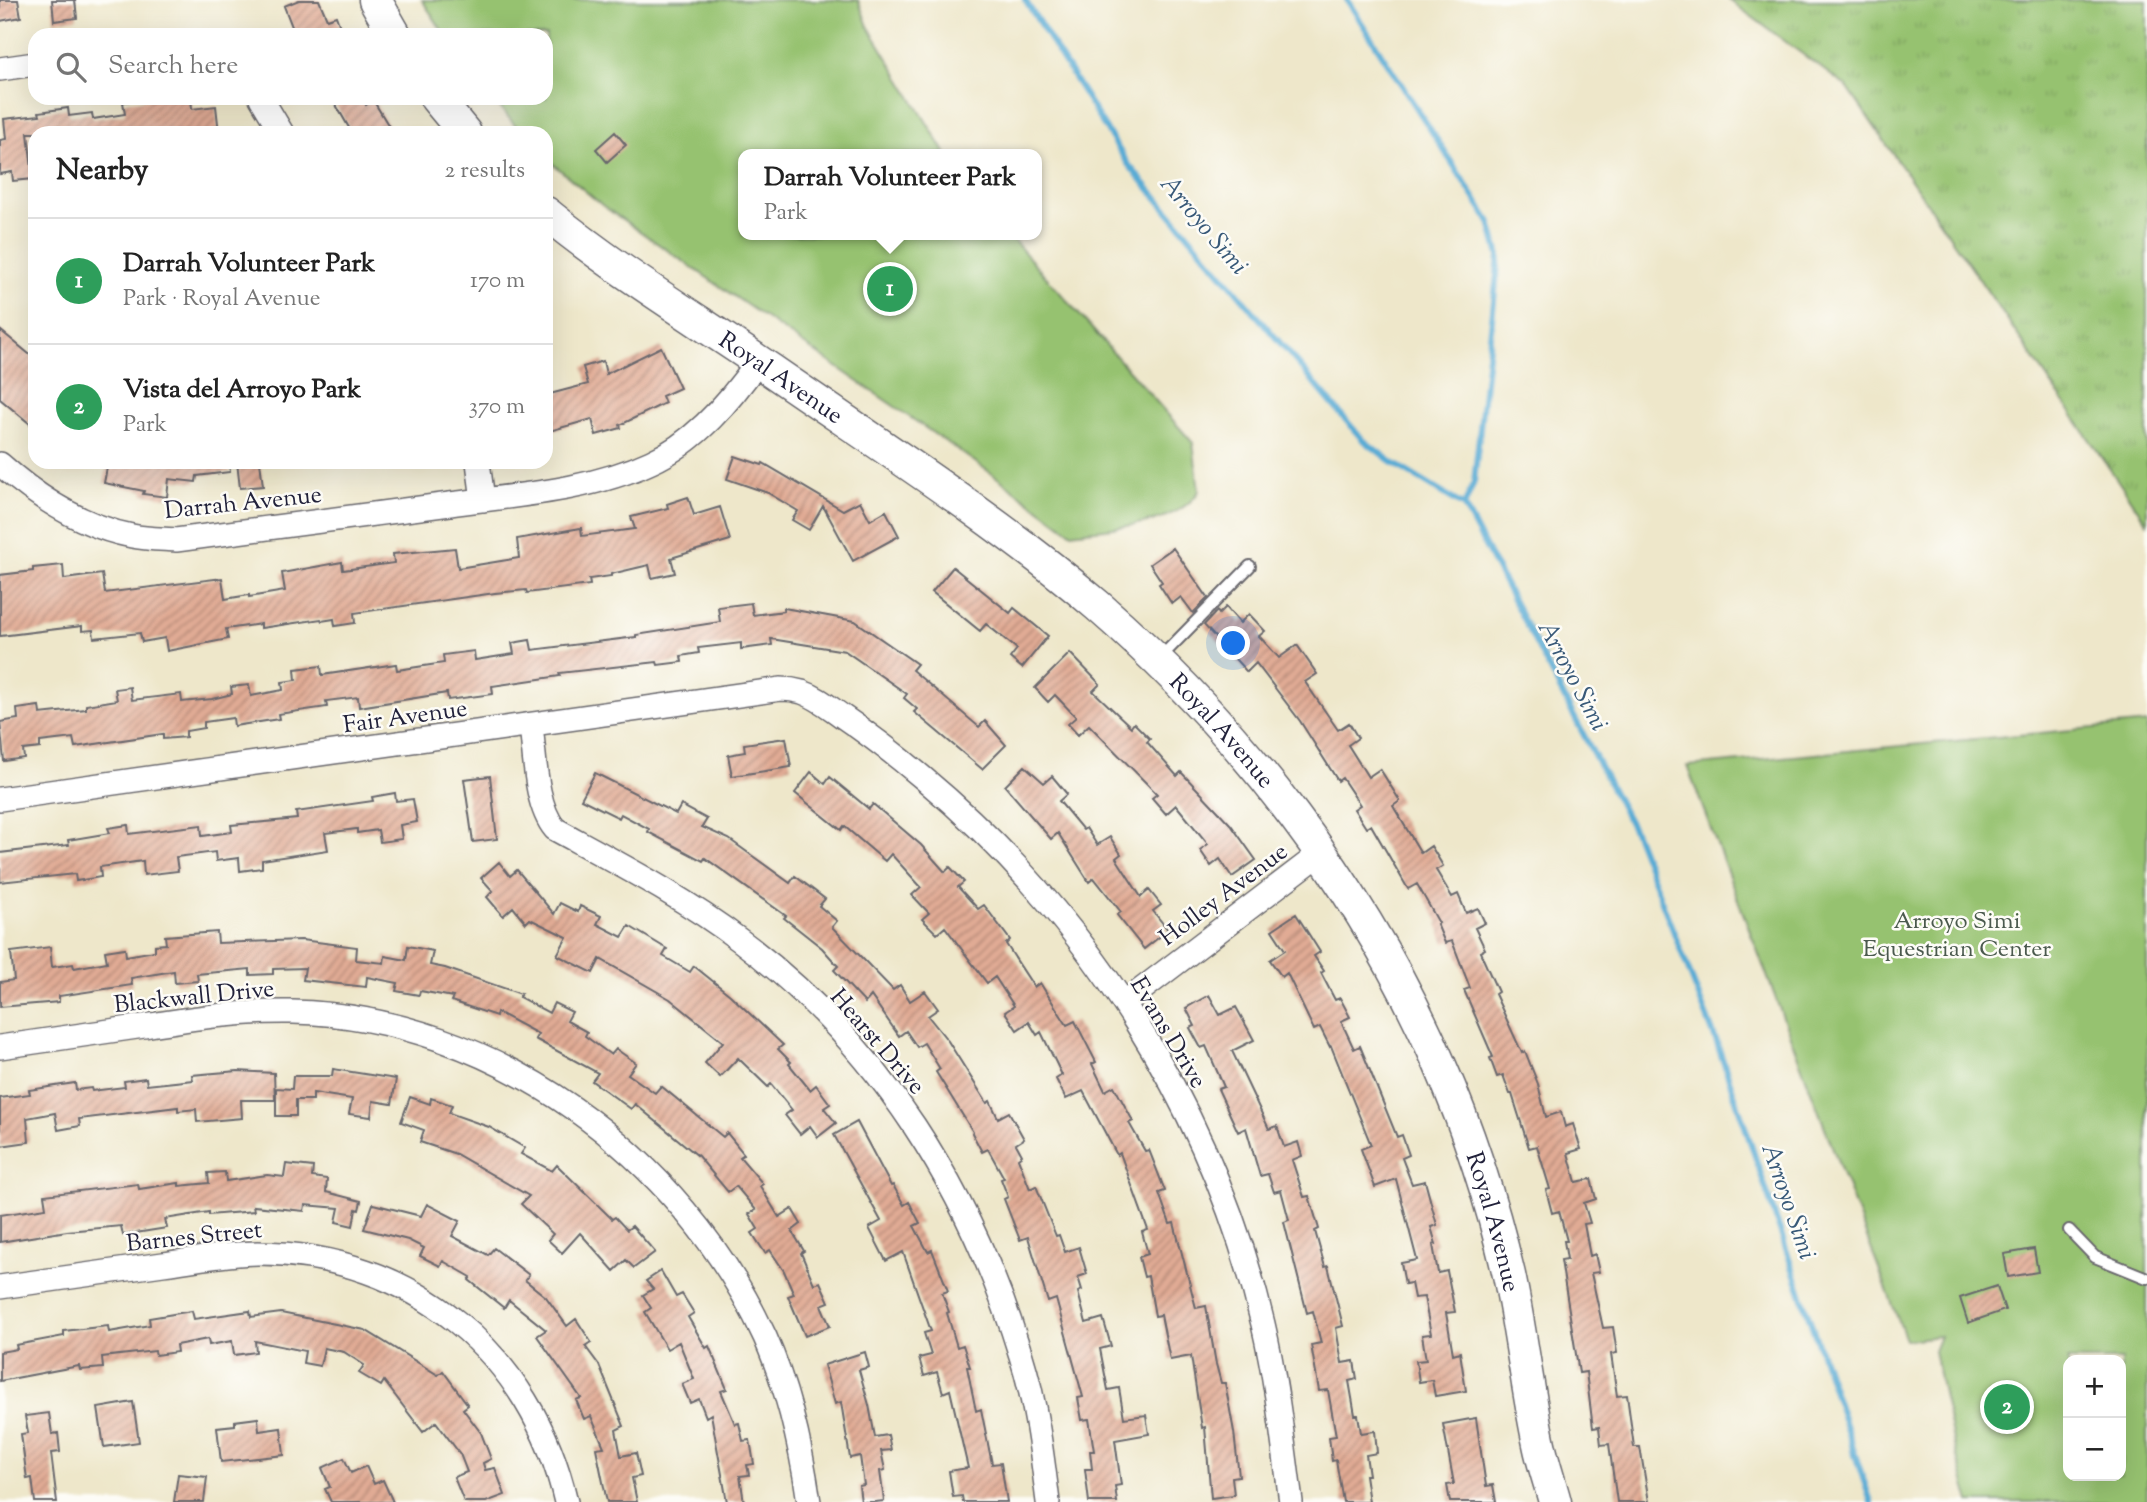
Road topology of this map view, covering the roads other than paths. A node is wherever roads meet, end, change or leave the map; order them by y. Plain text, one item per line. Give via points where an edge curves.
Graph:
1 (375, 0) edge
2 (391, 28) edge
3 (28, 65) edge
4 (0, 69) edge
5 (265, 105) edge
6 (442, 105) edge
7 (278, 126) edge
8 (459, 126) edge
9 (553, 218) edge
10 (758, 361) junction
11 (2, 469) edge
12 (479, 469) edge
13 (483, 500) junction
14 (1250, 566) dead end
15 (1158, 660) junction
16 (816, 698) joint
17 (531, 725) junction
18 (0, 799) edge
19 (1321, 853) junction
20 (1124, 1003) junction
21 (0, 1046) edge
22 (2069, 1230) dead end
23 (2147, 1278) edge
24 (0, 1287) edge
25 (566, 1502) edge
26 (809, 1502) edge
27 (1048, 1502) edge
28 (1291, 1502) edge
29 (1555, 1502) edge

1 - 2 main road
3 - 4 street
5 - 7 street
6 - 8 main road
9 - 10 main road, Royal Avenue via 624,274
10 - 13 street, Darrah Avenue via 736,392 697,430 653,461 580,486
10 - 15 main road, Royal Avenue via 1015,540
11 - 13 street, Darrah Avenue via 58,509 99,528 176,540
12 - 13 street
14 - 15 lane
15 - 19 main road, Royal Avenue via 1213,717
16 - 17 street, Fair Avenue via 781,689
16 - 20 street, Evans Drive via 888,748 1008,856 1073,932
17 - 18 street, Fair Avenue
17 - 27 street, Hearst Drive via 542,806 555,829 654,883 743,942 830,1021 908,1116 940,1166 989,1262 1022,1358 1040,1437
19 - 20 street, Holley Avenue
19 - 29 main road, Royal Avenue via 1365,916 1405,989 1469,1139 1509,1276 1540,1448
20 - 28 street, Evans Drive via 1195,1131 1245,1261 1275,1381
21 - 26 street, Blackwall Drive via 232,1013 295,1012 358,1019 420,1033 480,1055 537,1084 590,1119 644,1165 691,1217 732,1275 765,1337 789,1403
22 - 23 lane via 2095,1257
24 - 25 street, Barnes Street via 256,1253 306,1256 355,1267 402,1286 444,1311 482,1344 515,1382 541,1425

